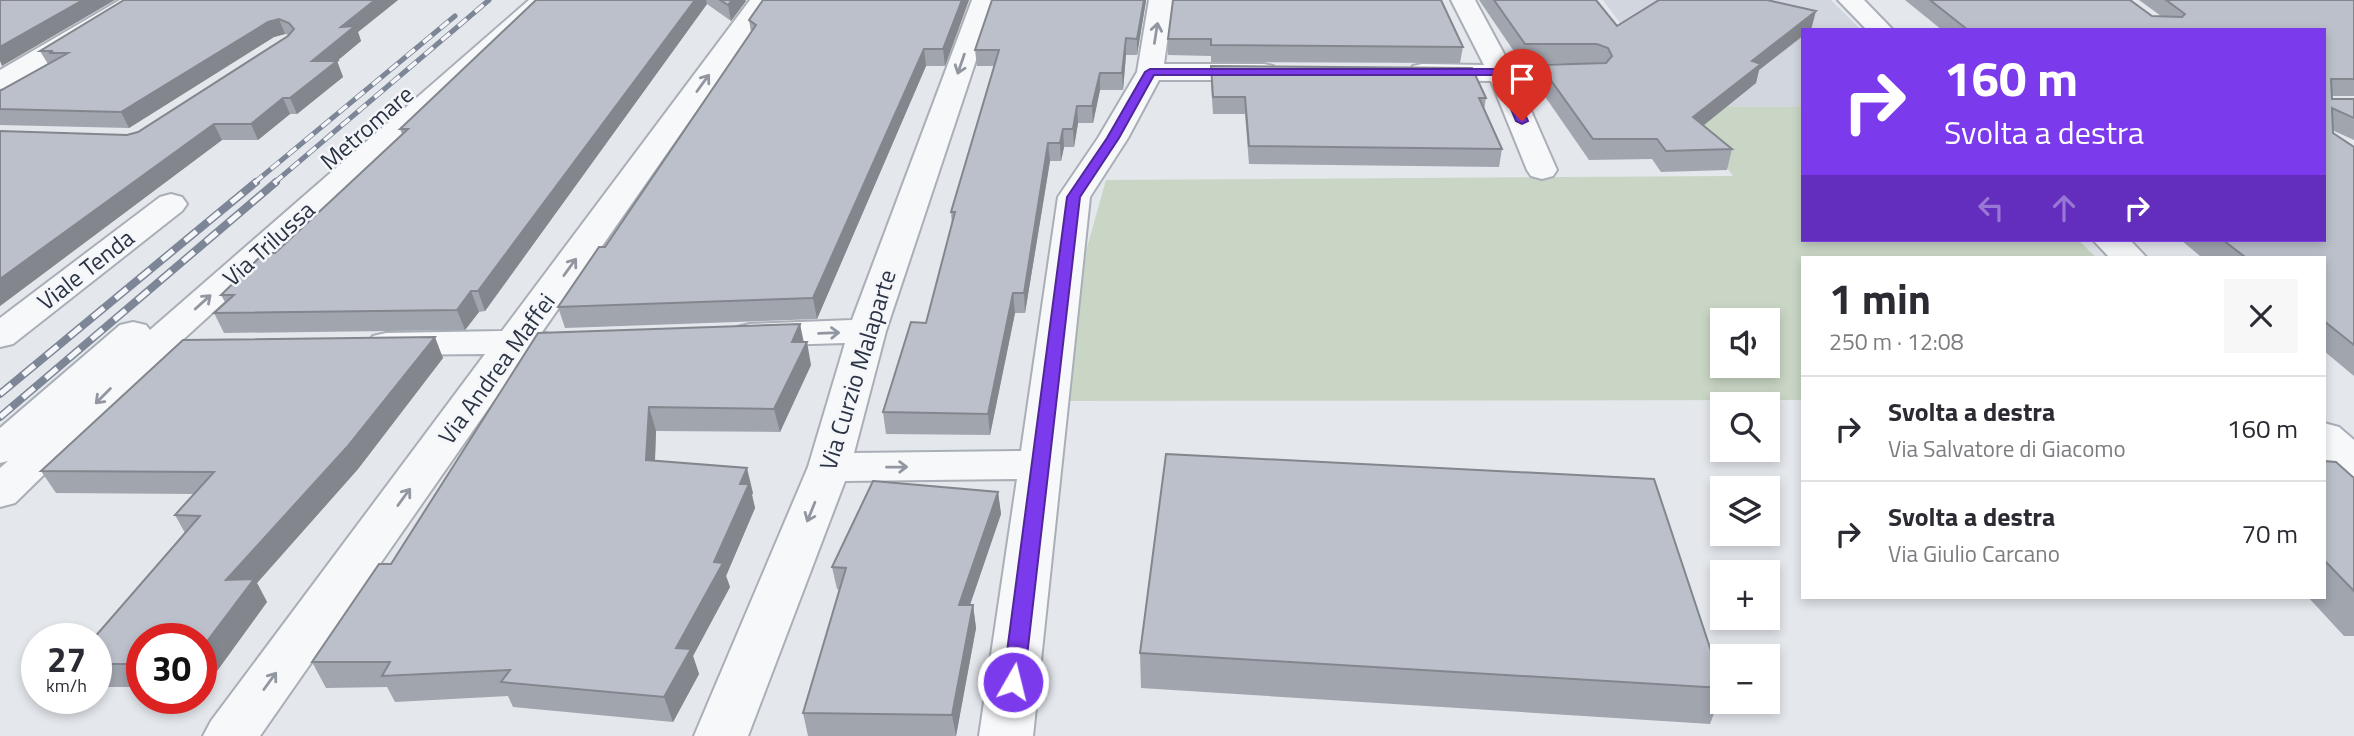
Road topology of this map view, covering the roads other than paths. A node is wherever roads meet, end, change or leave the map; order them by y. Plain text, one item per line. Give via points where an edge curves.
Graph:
1 (137, 0) edge
2 (513, 0) edge
3 (543, 0) edge
4 (762, 0) edge
5 (984, 0) edge
6 (1161, 0) edge
7 (1463, 0) edge
8 (1850, 0) edge
9 (1879, 28) edge
10 (1150, 72) junction
11 (1290, 72) edge
12 (1401, 72) edge
13 (1501, 72) junction
14 (1593, 74) edge
15 (0, 81) edge
16 (1542, 170) dead end
17 (172, 204) dead end
18 (2112, 242) edge
19 (2128, 256) edge
20 (867, 331) junction
21 (0, 336) edge
22 (718, 336) edge
23 (570, 341) edge
24 (516, 343) junction
25 (354, 345) edge
26 (206, 347) edge
27 (152, 348) junction
28 (2326, 438) edge
29 (0, 450) edge
30 (2354, 463) edge
31 (1042, 465) junction
32 (829, 467) junction
33 (0, 493) edge
34 (230, 736) edge
35 (721, 736) edge
36 (1006, 736) edge

1 - 15 street
2 - 29 street, Metromare
27 -> 3 street, Via Trilussa
24 -> 4 street, Via Andrea Maffei
5 -> 20 street, Via Curzio Malaparte
10 -> 6 street
7 - 13 street
8 - 9 street
10 - 11 street
10 - 31 street via 1074,197
12 - 13 street
13 - 14 street
13 - 16 street
17 - 21 street, Viale Tenda
18 - 19 street
22 -> 20 street
20 - 32 street, Via Curzio Malaparte
23 - 24 street
24 - 25 street
34 -> 24 street, Via Andrea Maffei
26 - 27 street
27 -> 33 street, Via Trilussa
28 - 30 street
32 -> 31 street
31 - 36 street
32 -> 35 street, Via Curzio Malaparte

